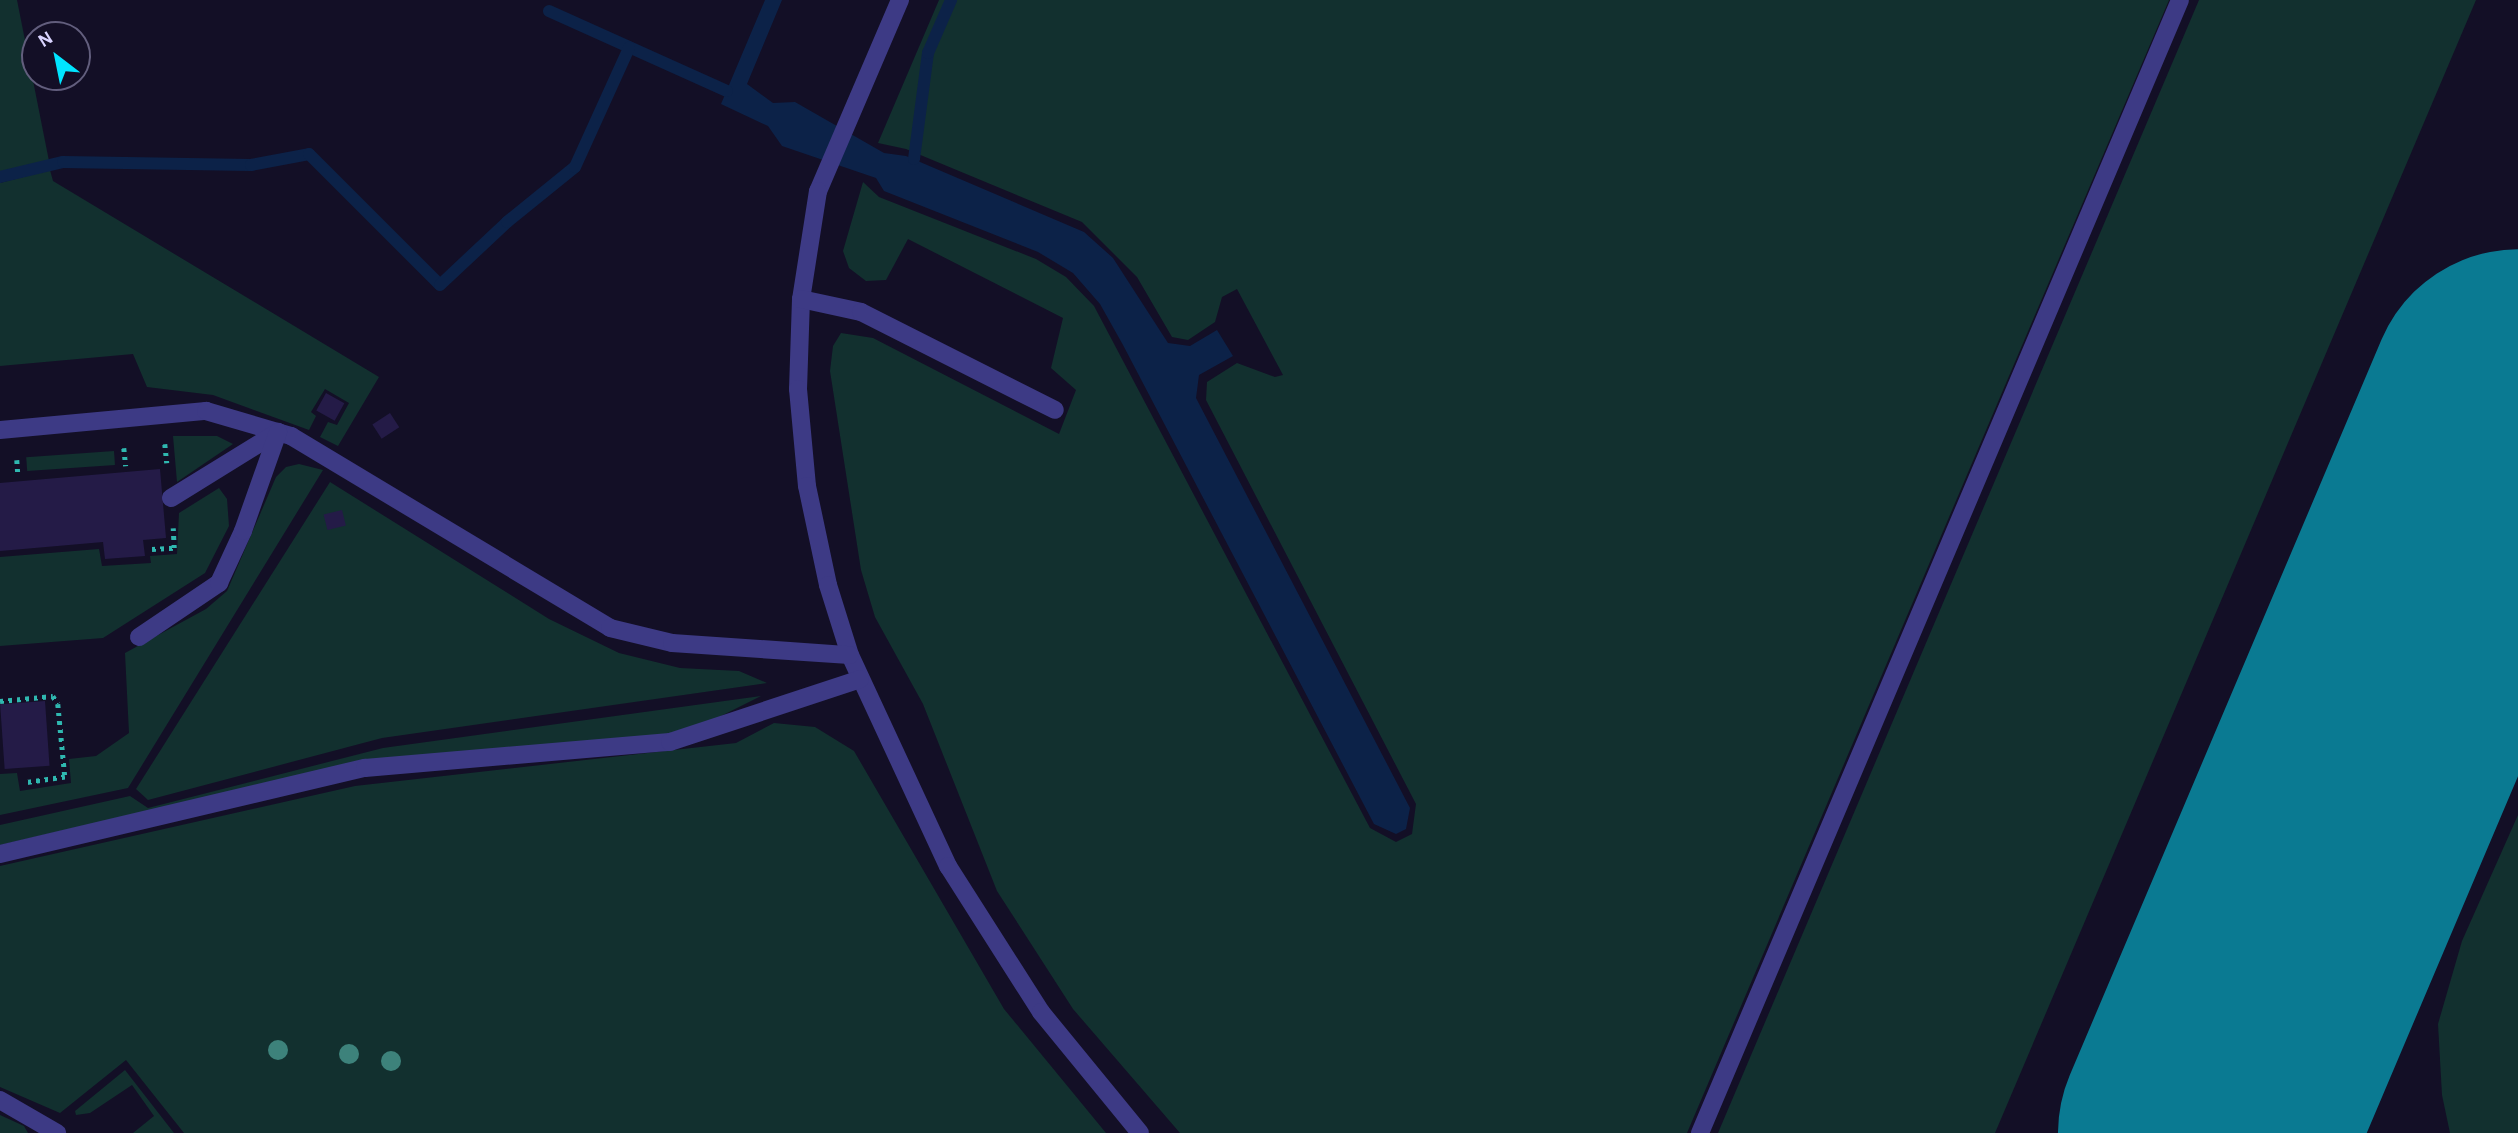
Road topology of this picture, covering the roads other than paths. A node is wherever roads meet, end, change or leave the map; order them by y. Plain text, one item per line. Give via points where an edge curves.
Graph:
1 (900, 0) edge
2 (2180, 0) edge
3 (801, 299) junction
4 (1055, 410) dead end
5 (0, 429) edge
6 (278, 432) junction
7 (171, 498) road end
8 (139, 637) dead end
9 (850, 654) junction
10 (860, 680) junction
11 (0, 854) edge
12 (0, 1100) edge
13 (57, 1133) edge
14 (1140, 1133) edge
15 (1700, 1133) edge

1 - 3 lane via 818,191
2 - 15 lane
3 - 4 lane via 861,312
3 - 9 lane via 798,389 807,486 828,585
5 - 6 lane via 206,411
6 - 7 lane
6 - 8 lane via 219,583
6 - 9 lane via 610,628 672,643
9 - 10 lane
10 - 11 lane via 670,743 365,768
10 - 14 lane via 948,866 1041,1012
12 - 13 lane

